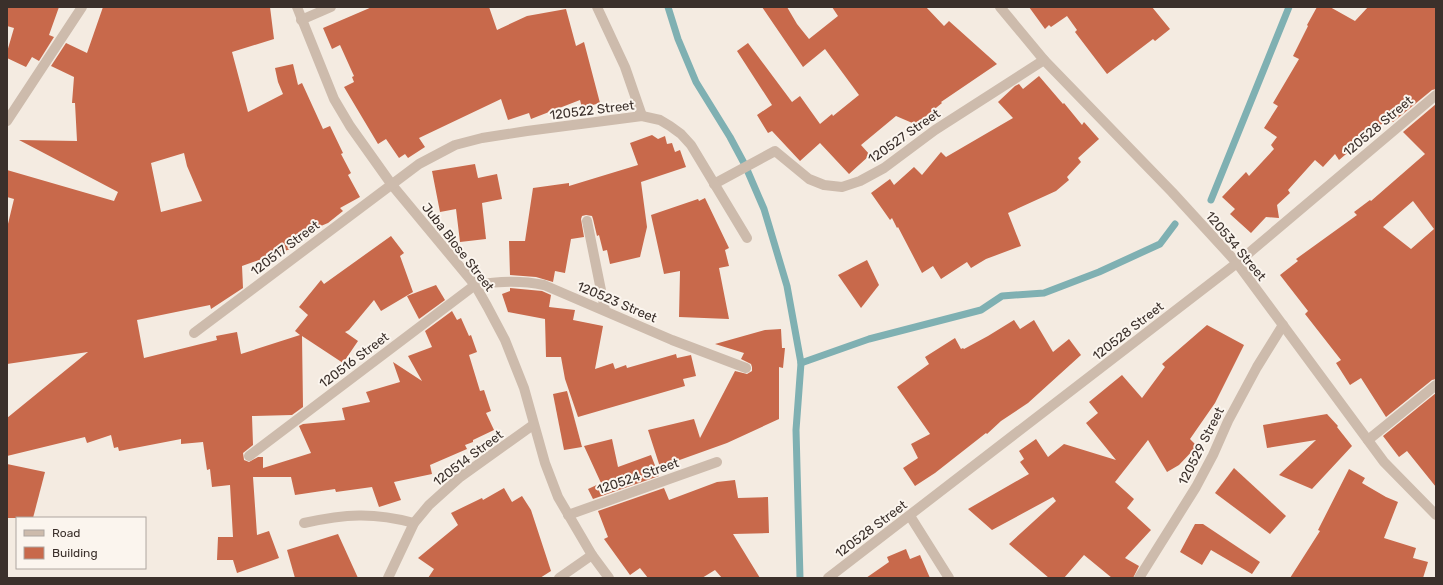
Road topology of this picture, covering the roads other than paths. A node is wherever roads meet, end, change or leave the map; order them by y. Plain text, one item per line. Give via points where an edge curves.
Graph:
1 (82, 7) edge
2 (297, 7) edge
3 (331, 7) edge
4 (597, 7) edge
5 (1000, 7) edge
6 (301, 20) junction
7 (1044, 60) junction
8 (1436, 95) edge
9 (642, 116) junction
10 (7, 121) edge
11 (714, 184) junction
12 (392, 185) junction
13 (587, 221) dead end
14 (747, 238) dead end
15 (1237, 263) junction
16 (475, 285) junction
17 (605, 310) junction
18 (1283, 325) junction
19 (194, 333) dead end
20 (746, 368) dead end
21 (1436, 384) edge
22 (533, 425) junction
23 (1368, 440) junction
24 (249, 456) dead end
25 (717, 462) dead end
26 (568, 515) junction
27 (1436, 515) edge
28 (910, 516) junction
29 (304, 523) dead end
30 (414, 524) junction
31 (592, 555) junction
32 (388, 578) edge
33 (559, 578) edge
34 (609, 578) edge
35 (828, 578) edge
36 (949, 578) edge
37 (1139, 578) edge

1 - 10 street
2 - 6 street, Juba Blose Street
3 - 6 street
4 - 9 street via 625,67
5 - 7 street, 120534 Street
6 - 12 street, Juba Blose Street via 334,99
7 - 11 street, 120527 Street via 935,130 884,168 860,181 842,187 809,180 775,151
7 - 15 street, 120534 Street
8 - 15 street, 120528 Street
9 - 11 street, 120522 Street via 660,120 681,134
9 - 12 street, 120522 Street via 482,138 455,145 419,164
11 - 14 street, 120522 Street
12 - 16 street, Juba Blose Street
12 - 19 street, 120517 Street
13 - 17 street
15 - 18 street, 120534 Street
15 - 28 street, 120528 Street
16 - 17 street, 120523 Street via 494,282 528,282 544,285
16 - 22 street, Juba Blose Street via 505,340 524,388
16 - 24 street, 120516 Street
17 - 20 street, 120523 Street via 672,340
18 - 23 street, 120534 Street
18 - 37 street, 120529 Street via 1228,421 1196,487
21 - 23 street
22 - 26 street, Juba Blose Street via 558,497
22 - 30 street, 120514 Street via 459,478
23 - 27 street, 120534 Street via 1384,462
25 - 26 street, 120524 Street
26 - 31 street, Juba Blose Street
28 - 35 street, 120528 Street
28 - 36 street
29 - 30 street via 347,516 376,515
30 - 32 street, 120514 Street
31 - 33 street
31 - 34 street, Juba Blose Street

